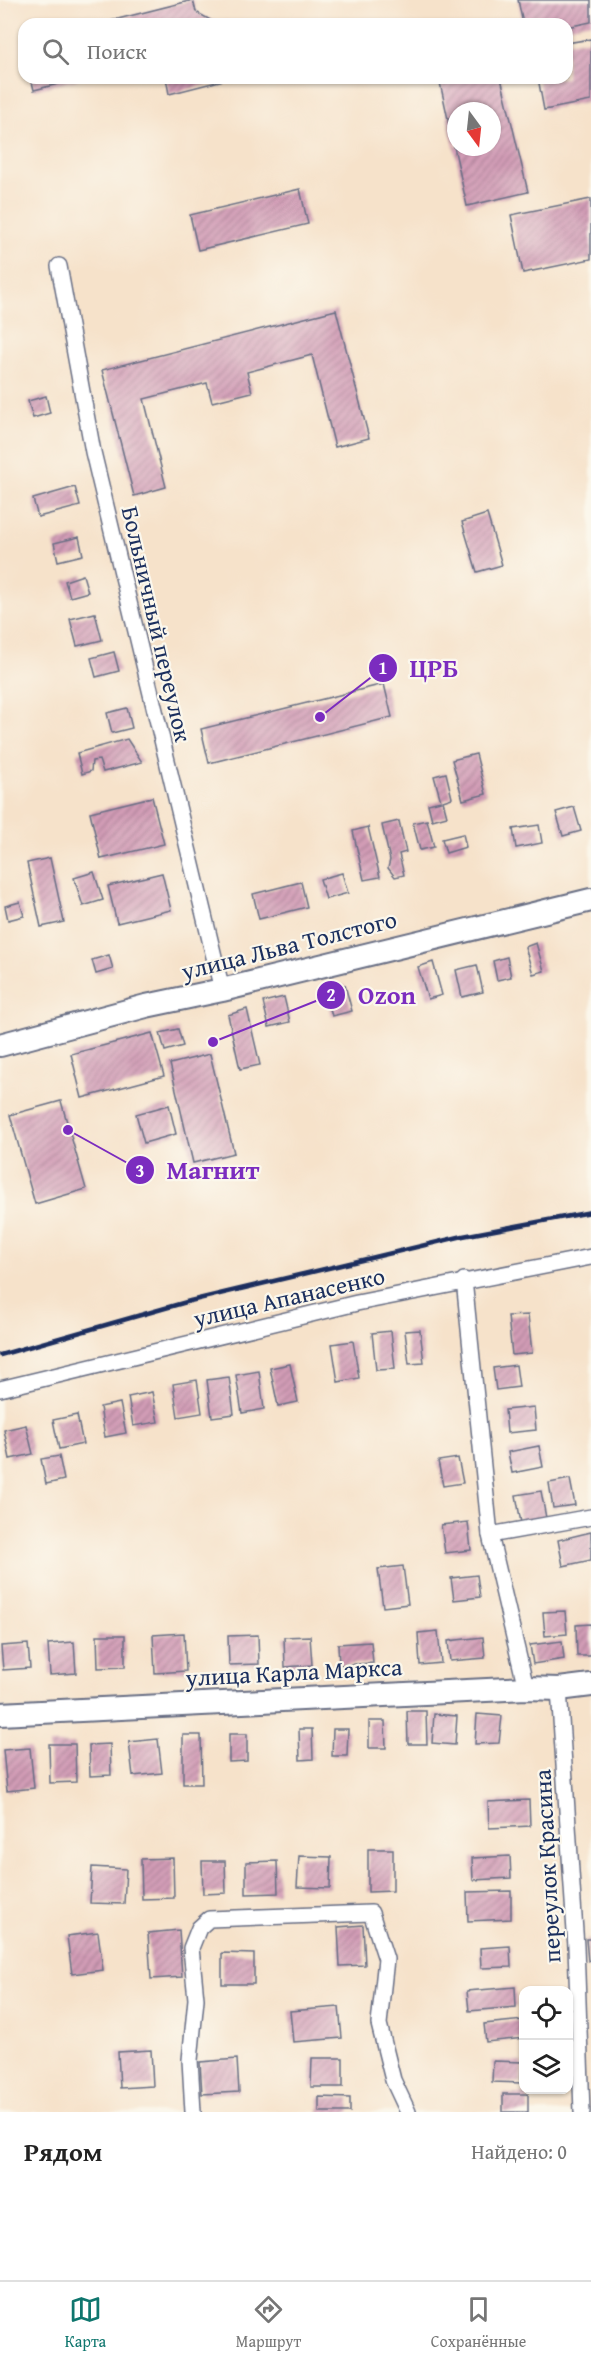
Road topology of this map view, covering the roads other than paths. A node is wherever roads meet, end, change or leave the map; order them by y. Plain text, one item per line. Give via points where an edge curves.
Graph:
1 (59, 266) dead end
2 (591, 900) edge
3 (222, 990) junction
4 (0, 1045) edge
5 (591, 1257) edge
6 (464, 1280) junction
7 (0, 1389) edge
8 (591, 1517) edge
9 (490, 1535) junction
10 (591, 1685) edge
11 (526, 1688) junction
12 (559, 1689) junction
13 (0, 1714) edge
14 (193, 2112) edge
15 (408, 2112) edge
16 (582, 2112) edge

1 - 3 street, Больничный переулок via 93,452
2 - 3 main road, улица Льва Толстого
3 - 4 main road, улица Льва Толстого
5 - 6 street, улица Апанасенко
6 - 7 street, улица Апанасенко
6 - 9 street
8 - 9 street
9 - 11 street
10 - 12 main road, улица Карла Маркса
11 - 12 main road, улица Карла Маркса
11 - 13 main road, улица Карла Маркса
12 - 16 street, переулок Красина
14 - 15 street via 190,2060 196,1999 191,1948 199,1928 209,1919 371,1913 386,1959 378,2024 393,2080

